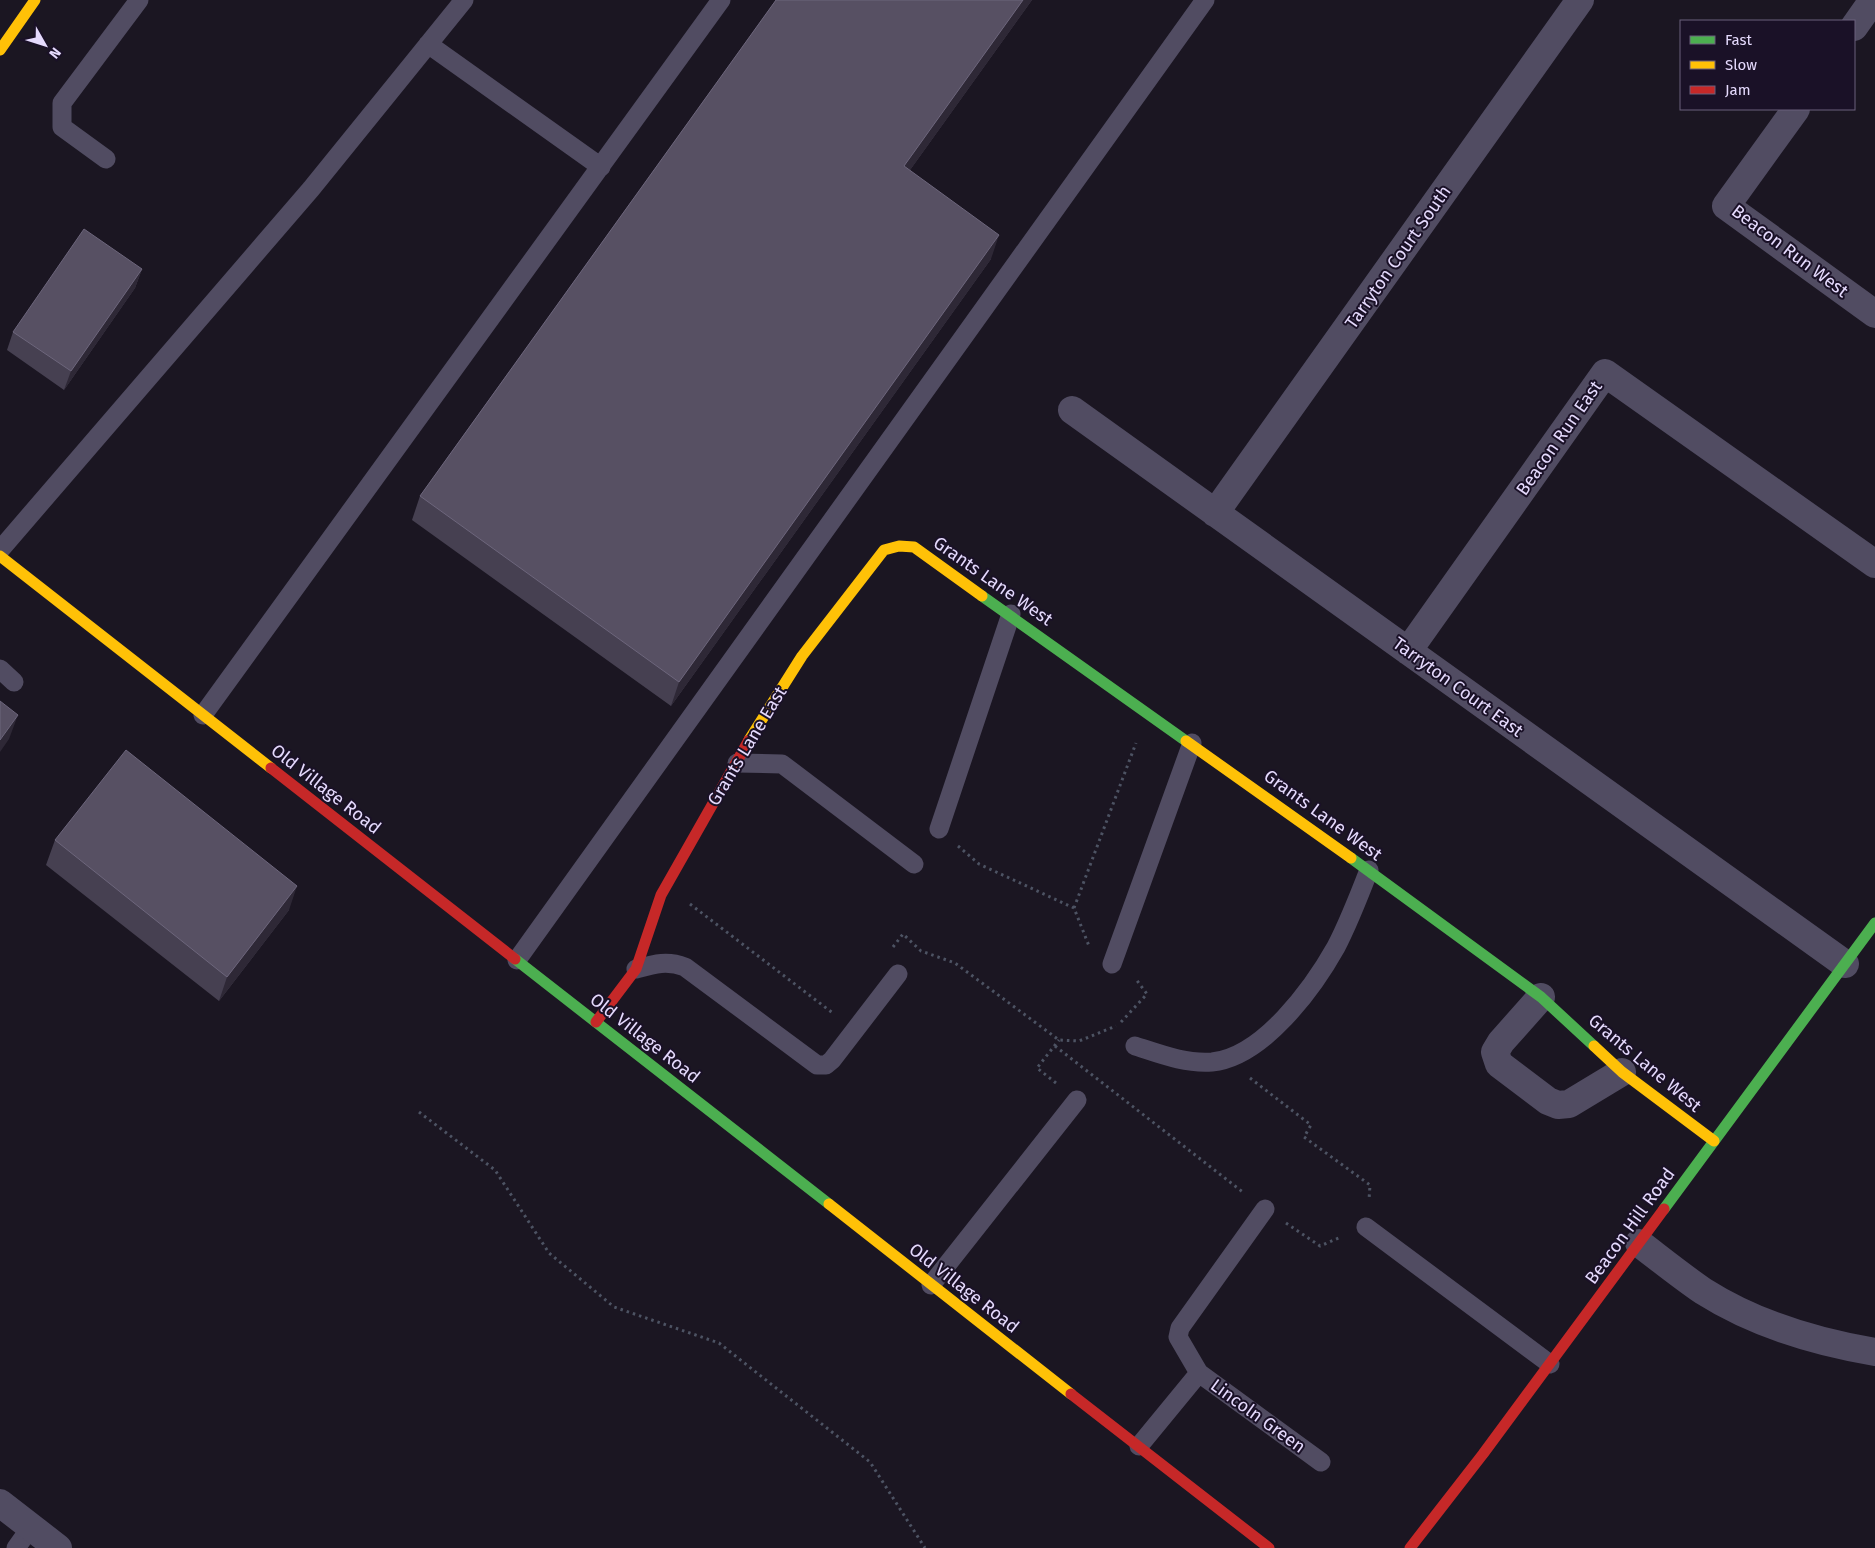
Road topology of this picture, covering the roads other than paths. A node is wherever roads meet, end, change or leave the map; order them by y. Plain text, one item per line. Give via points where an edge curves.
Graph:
1 (36, 0) edge
2 (139, 0) edge
3 (464, 0) edge
4 (721, 0) edge
5 (1205, 0) edge
6 (1580, 0) edge
7 (1873, 0) edge
8 (1855, 26) edge
9 (428, 44) junction
10 (0, 50) edge
11 (1795, 110) edge
12 (106, 160) dead end
13 (601, 167) junction
14 (1875, 314) edge
15 (1072, 410) dead end
16 (1215, 513) junction
17 (895, 545) joint
18 (0, 550) edge
19 (0, 556) edge
20 (1875, 564) edge
21 (1011, 614) junction
22 (1408, 651) junction
23 (0, 669) edge
24 (14, 682) dead end
25 (203, 715) junction
26 (1192, 743) junction
27 (737, 763) junction
28 (939, 829) road end
29 (914, 864) dead end
30 (1369, 870) junction
31 (1875, 923) edge
32 (516, 960) junction
33 (1112, 964) road end
34 (1845, 964) junction
35 (636, 969) junction
36 (898, 974) dead end
37 (1541, 997) junction
38 (596, 1022) junction
39 (1135, 1046) dead end
40 (1622, 1072) junction
41 (1077, 1100) road end
42 (1714, 1141) junction
43 (1265, 1208) road end
44 (1366, 1227) road end
45 (1639, 1243) junction
46 (931, 1285) junction
47 (1875, 1352) edge
48 (1550, 1364) junction
49 (1199, 1372) junction
50 (1139, 1446) junction
51 (1321, 1462) dead end
52 (0, 1503) edge
53 (24, 1538) edge
54 (58, 1548) edge
55 (1269, 1548) edge
56 (1410, 1548) edge

1 - 10 street
2 - 12 lane via 62,103 62,127
3 - 9 lane
4 - 13 lane
5 - 32 lane
6 - 16 street, Tarryton Court South
7 - 8 street
9 - 13 lane
9 - 18 lane via 311,189
11 - 14 street, Beacon Run West via 1726,206
13 - 25 lane
15 - 16 street, Tarryton Court East
16 - 22 street, Tarryton Court East
17 - 21 street, Grants Lane West via 914,547
17 - 27 street, Grants Lane East via 884,550 802,656
19 - 25 street, Old Village Road
20 - 22 street, Beacon Run East via 1605,373
21 - 26 street, Grants Lane West
21 - 28 lane
22 - 34 street, Tarryton Court East
23 - 24 lane
25 - 32 street, Old Village Road
26 - 30 street, Grants Lane West
26 - 33 lane
27 - 29 lane via 782,764
27 - 35 street, Grants Lane East via 666,885
30 - 37 street, Grants Lane West
30 - 39 lane via 1336,947 1296,1005 1254,1046 1234,1057 1194,1062
31 - 34 street, Beacon Hill Road
32 - 38 street, Old Village Road
34 - 42 street, Beacon Hill Road
35 - 36 lane via 673,962 685,967 817,1065 826,1065 832,1060
35 - 38 street, Grants Lane East
37 - 40 street, Grants Lane West
37 - 40 street via 1501,1042 1495,1052 1499,1064 1558,1105 1569,1104
38 - 46 street, Old Village Road
40 - 42 street, Grants Lane West
41 - 46 lane
42 - 45 street, Beacon Hill Road
43 - 49 lane via 1180,1328 1178,1337
44 - 48 lane
45 - 47 street via 1703,1290 1746,1314 1792,1333 1846,1348
45 - 48 street, Beacon Hill Road
46 - 50 street, Old Village Road
48 - 56 street, Beacon Hill Road
49 - 50 lane, Lincoln Green
49 - 51 lane, Lincoln Green
50 - 55 street, Old Village Road
52 - 53 street
53 - 54 street

